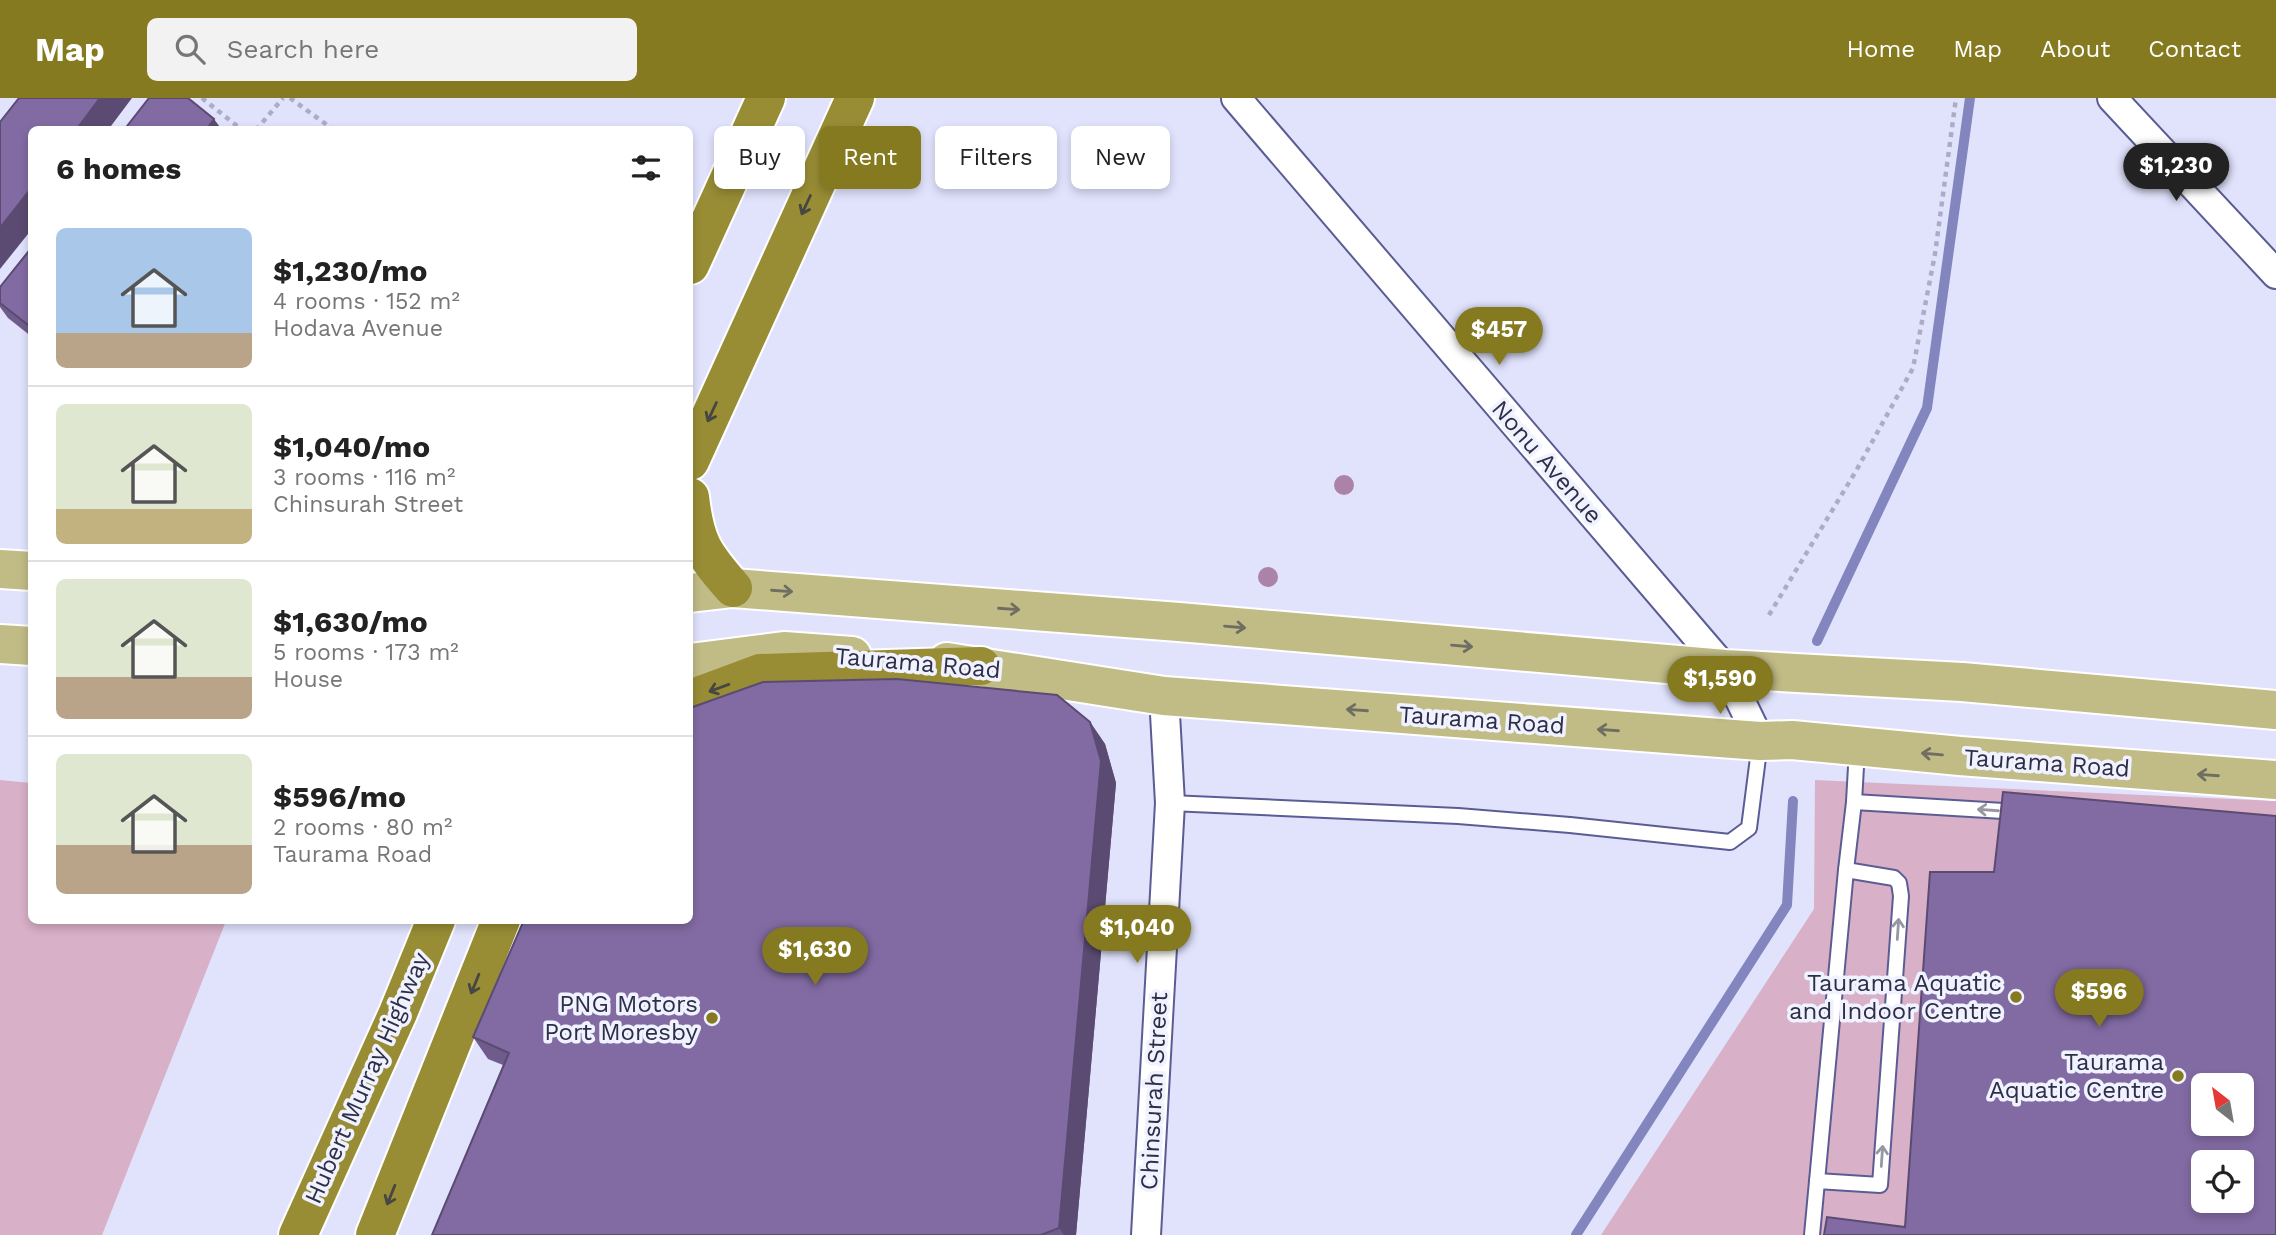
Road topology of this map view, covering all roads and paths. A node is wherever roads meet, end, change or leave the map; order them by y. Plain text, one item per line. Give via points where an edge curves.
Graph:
1 (202, 98) edge
2 (283, 98) edge
3 (290, 98) edge
4 (766, 98) edge
5 (855, 98) edge
6 (1236, 98) edge
7 (1956, 98) edge
8 (2112, 98) edge
9 (238, 126) edge
10 (259, 126) edge
11 (328, 126) edge
12 (693, 258) edge
13 (2276, 274) edge
14 (693, 454) edge
15 (693, 527) edge
16 (0, 569) edge
17 (28, 571) edge
18 (733, 588) junction
19 (693, 593) edge
20 (1769, 615) dead end
21 (0, 644) edge
22 (28, 646) edge
23 (693, 663) edge
24 (981, 666) junction
25 (1725, 669) junction
26 (1164, 696) junction
27 (693, 698) edge
28 (2276, 710) edge
29 (1760, 741) junction
30 (1857, 746) junction
31 (2276, 780) edge
32 (1854, 802) junction
33 (1170, 803) junction
34 (2031, 813) edge
35 (1846, 870) junction
36 (418, 924) edge
37 (434, 924) edge
38 (499, 924) edge
39 (398, 1013) junction
40 (1817, 1181) junction
41 (298, 1235) edge
42 (375, 1235) edge
43 (1146, 1235) edge
44 (1812, 1235) edge

1 - 9 path
2 - 10 path
3 - 11 path
4 - 12 highway
5 -> 14 highway
6 - 25 street, Nonu Avenue
7 - 20 path via 1935,254 1913,368
8 - 13 street
15 - 18 highway via 708,559
16 - 17 main road
18 - 19 main road
18 -> 25 main road
21 - 22 main road
23 - 24 main road, Taurama Road via 785,651
24 - 26 main road, Taurama Road
24 -> 27 highway via 760,673
25 - 28 main road via 1962,682
25 - 29 street, Nonu Avenue
29 -> 26 main road, Taurama Road
26 - 33 street, Chinsurah Street
29 - 30 main road, Taurama Road
29 - 33 lane via 1749,828 1730,842 1458,816
31 -> 30 main road, Taurama Road
30 - 32 lane
34 -> 32 lane
32 - 35 lane
33 - 43 street, Chinsurah Street
35 - 40 lane
40 -> 35 lane via 1880,1185 1899,883 1894,878
36 - 39 highway via 399,978
37 - 39 highway, Hubert Murray Highway
38 -> 42 highway
39 - 41 highway, Hubert Murray Highway
40 - 44 lane

